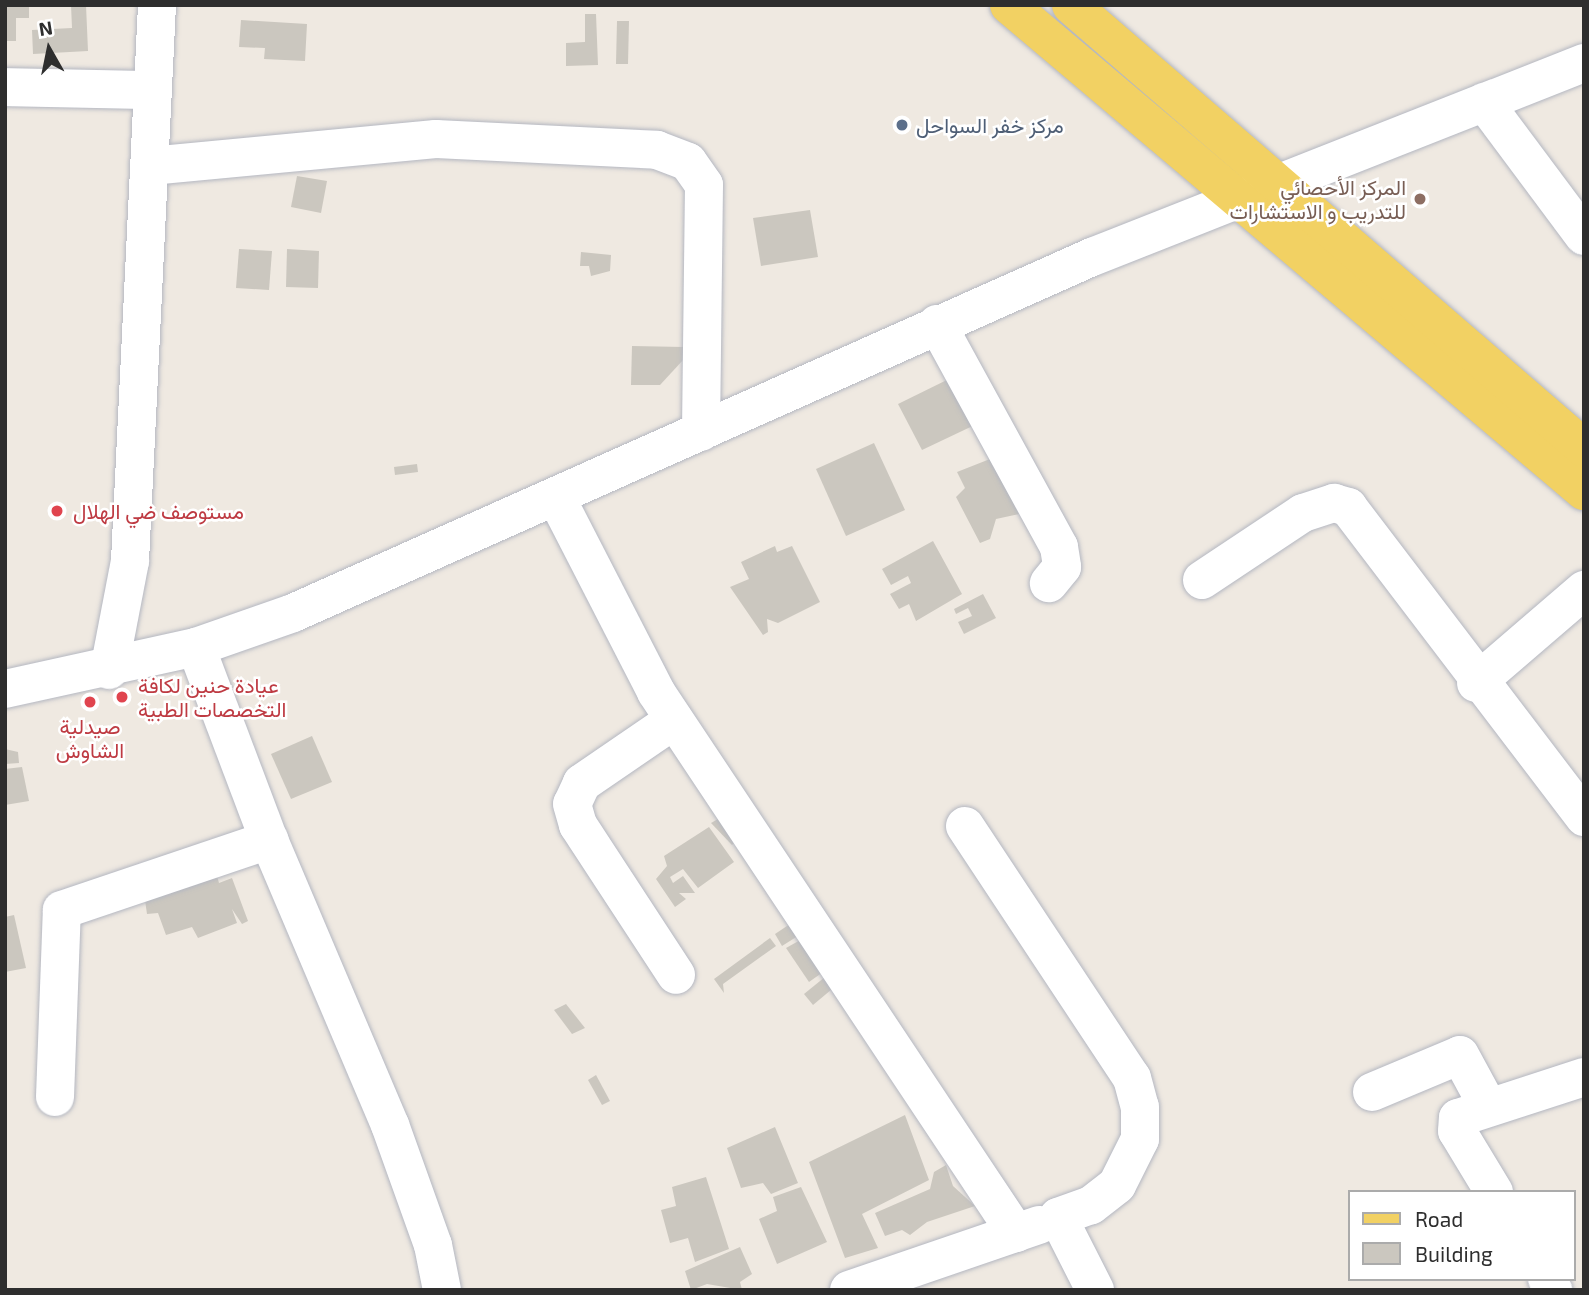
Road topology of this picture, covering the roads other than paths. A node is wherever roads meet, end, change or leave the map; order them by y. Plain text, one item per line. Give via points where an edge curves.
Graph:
1 (157, 5) edge
2 (1009, 5) edge
3 (1071, 5) edge
4 (1584, 63) edge
5 (5, 87) edge
6 (150, 90) junction
7 (1484, 102) junction
8 (149, 166) junction
9 (1259, 194) junction
10 (1584, 236) edge
11 (937, 324) junction
12 (701, 432) junction
13 (1584, 448) edge
14 (1584, 491) edge
15 (557, 499) junction
16 (1202, 580) dead end
17 (1049, 583) dead end
18 (1584, 590) edge
19 (196, 648) junction
20 (109, 670) junction
21 (1476, 683) junction
22 (5, 689) edge
23 (674, 720) junction
24 (1584, 817) edge
25 (965, 826) dead end
26 (269, 840) junction
27 (676, 975) dead end
28 (1584, 1077) edge
29 (1372, 1092) dead end
30 (55, 1097) dead end
31 (1487, 1105) junction
32 (1493, 1190) edge
33 (1058, 1217) junction
34 (1016, 1233) junction
35 (442, 1290) edge
36 (849, 1290) edge
37 (1095, 1290) edge

1 - 6 street
2 - 9 main road
3 - 9 main road
4 - 7 street
5 - 6 street
6 - 8 street
7 - 9 street
7 - 10 street
8 - 12 street via 436,139 657,150 688,162 704,185
8 - 20 street via 130,561
9 - 11 street
9 - 13 main road
9 - 14 main road
11 - 12 street
11 - 17 street via 1059,547 1062,567
12 - 15 street
15 - 19 street
15 - 23 street
16 - 21 street via 1303,513 1334,503 1348,507
18 - 21 street
19 - 20 street
19 - 26 street
20 - 22 street
21 - 24 street
23 - 27 street via 582,783 572,804 578,825
23 - 34 street
25 - 33 street via 1132,1078 1140,1107 1140,1139 1117,1185 1091,1205
26 - 30 street via 62,910
26 - 35 street via 390,1125 433,1245
28 - 31 street
29 - 31 street via 1460,1055
31 - 32 street via 1456,1124
33 - 34 street
33 - 37 street
34 - 36 street

